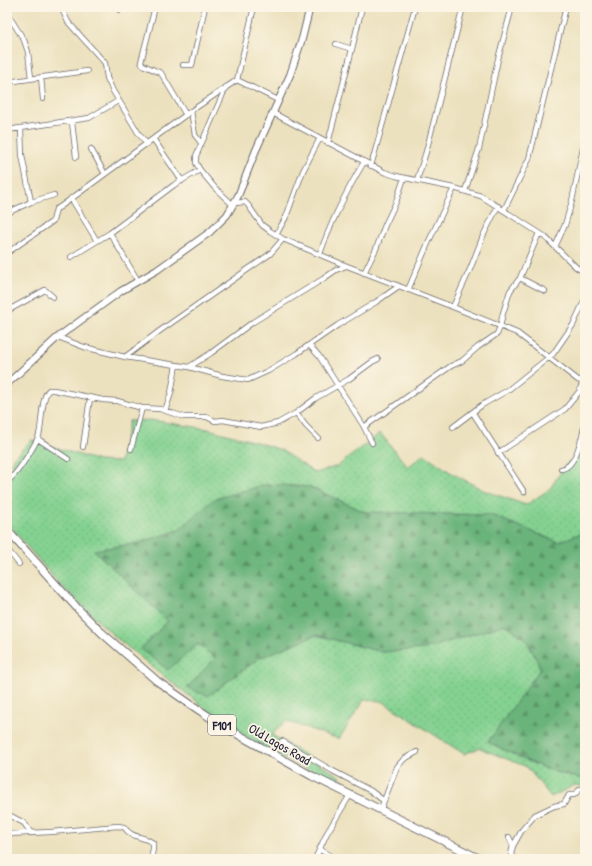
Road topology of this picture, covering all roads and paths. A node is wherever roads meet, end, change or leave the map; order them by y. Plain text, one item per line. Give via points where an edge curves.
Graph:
1 (62, 7) edge
2 (155, 7) edge
3 (205, 7) edge
4 (254, 7) edge
5 (310, 7) edge
6 (362, 7) edge
7 (415, 7) edge
8 (463, 7) edge
9 (512, 7) edge
10 (566, 7) edge
11 (7, 13) edge
12 (336, 44) dead end
13 (352, 49) junction
14 (183, 65) dead end
15 (87, 71) dead end
16 (41, 77) junction
17 (31, 78) junction
18 (237, 80) junction
19 (7, 82) edge
20 (226, 88) junction
21 (43, 99) dead end
22 (278, 100) junction
23 (118, 101) junction
24 (192, 111) junction
25 (273, 113) junction
26 (186, 115) junction
27 (72, 122) junction
28 (21, 129) junction
29 (7, 130) edge
30 (320, 138) junction
31 (585, 139) edge
32 (154, 140) junction
33 (201, 143) junction
34 (328, 143) junction
35 (147, 144) junction
36 (91, 149) dead end
37 (76, 157) dead end
38 (364, 162) junction
39 (372, 166) junction
40 (200, 170) junction
41 (105, 174) junction
42 (404, 178) junction
43 (417, 180) junction
44 (182, 181) junction
45 (454, 188) junction
46 (465, 191) junction
47 (54, 195) dead end
48 (71, 198) junction
49 (31, 202) junction
50 (233, 204) junction
51 (498, 206) junction
52 (504, 210) junction
53 (7, 213) edge
54 (110, 233) junction
55 (539, 233) junction
56 (276, 235) junction
57 (283, 239) junction
58 (97, 241) junction
59 (555, 247) junction
60 (7, 253) edge
61 (320, 254) junction
62 (71, 257) dead end
63 (337, 262) junction
64 (346, 266) junction
65 (336, 270) junction
66 (364, 273) junction
67 (585, 273) edge
68 (520, 278) junction
69 (138, 281) junction
70 (399, 286) junction
71 (408, 290) junction
72 (545, 291) dead end
73 (52, 297) dead end
74 (585, 298) edge
75 (453, 307) junction
76 (7, 311) edge
77 (500, 327) junction
78 (58, 337) junction
79 (309, 345) junction
80 (125, 357) junction
81 (549, 357) junction
82 (378, 359) dead end
83 (199, 361) junction
84 (176, 365) junction
85 (189, 367) junction
86 (197, 369) junction
87 (584, 382) edge
88 (7, 384) edge
89 (337, 385) junction
90 (90, 398) junction
91 (142, 408) junction
92 (165, 411) junction
93 (296, 413) junction
94 (473, 413) junction
95 (585, 424) edge
96 (364, 426) junction
97 (453, 427) dead end
98 (318, 438) dead end
99 (38, 439) junction
100 (372, 443) dead end
101 (83, 447) dead end
102 (131, 449) dead end
103 (498, 453) junction
104 (68, 458) dead end
105 (562, 469) dead end
106 (7, 481) edge
107 (524, 492) dead end
108 (7, 530) edge
109 (7, 550) edge
110 (19, 564) dead end
111 (282, 741) dead end
112 (417, 752) dead end
113 (585, 789) edge
114 (350, 795) junction
115 (384, 801) junction
116 (380, 811) junction
117 (7, 814) edge
118 (31, 832) junction
119 (7, 834) edge
120 (509, 837) dead end
121 (514, 846) junction
122 (319, 849) junction
123 (150, 859) edge
124 (315, 859) edge
125 (337, 859) edge
126 (480, 859) edge
127 (514, 859) edge

1 - 23 street via 68,22 105,63 107,78
2 - 26 street via 142,62 143,65 161,73
3 - 14 street via 192,65
4 - 18 street
5 - 22 street via 290,75
6 - 13 street
7 - 39 street
8 - 43 street
9 - 46 street via 479,149
10 - 52 street via 530,159
11 - 17 street via 24,40
12 - 13 street
13 - 34 street
15 - 16 street
16 - 17 street
16 - 21 street
17 - 19 street
18 - 20 street
18 - 22 street
20 - 24 street
20 - 33 street
22 - 25 street
23 - 27 street via 93,116
23 - 35 street
24 - 26 street
24 - 33 street via 195,135
25 - 30 street
25 - 50 street
26 - 32 street
27 - 28 street
27 - 37 street
28 - 29 street
28 - 49 street via 22,155
30 - 34 street
30 - 56 street
31 - 59 street via 572,201
32 - 35 street
32 - 44 street
33 - 40 street via 196,156
34 - 38 street
35 - 41 street
36 - 41 street
38 - 39 street
38 - 61 street via 345,194
39 - 42 street
40 - 44 street
40 - 50 street via 214,188
41 - 48 street
42 - 43 street
42 - 66 street
43 - 45 street
44 - 54 street
45 - 46 street
45 - 71 street
46 - 51 street via 482,196
47 - 49 street
48 - 58 street
48 - 60 street via 56,210 53,221
49 - 53 street
50 - 56 street via 245,202 262,224
50 - 69 street via 227,215 210,232
51 - 52 street
51 - 75 street
52 - 55 street
54 - 58 street
54 - 69 street
55 - 59 street
55 - 68 street
56 - 57 street
57 - 61 street
57 - 80 street via 266,257
58 - 62 street
59 - 67 street
61 - 63 street
63 - 64 street
63 - 65 street
64 - 65 street
64 - 66 street
65 - 83 street via 253,322
66 - 70 street
68 - 72 street
68 - 77 street via 507,298
69 - 78 street
70 - 71 street
70 - 79 street
71 - 75 street
73 - 76 street via 45,290
74 - 81 street via 561,344
75 - 77 street
77 - 81 street via 517,333
77 - 96 street via 497,334 468,357
78 - 80 street via 84,347
78 - 88 street
79 - 86 street via 268,371 248,380
79 - 89 street
80 - 84 street
81 - 87 street
81 - 94 street via 525,378
82 - 89 street
83 - 85 street
83 - 86 street
84 - 85 street
84 - 92 street
85 - 86 street
87 - 103 street via 565,409
89 - 93 street
89 - 96 street
90 - 91 street via 117,401
90 - 99 street via 54,390 46,392
90 - 101 street
91 - 92 street
91 - 102 street
92 - 93 street via 184,417 207,417 216,421 261,427 278,423
93 - 98 street
94 - 97 street
94 - 103 street
95 - 105 street via 572,464
96 - 100 street
99 - 104 street
99 - 106 street via 17,472
103 - 107 street
108 - 114 main road, Old Lagos Road / F101 via 78,609 116,646 157,680 223,726
109 - 110 street
111 - 115 street via 371,791
112 - 115 street via 404,759 397,767
113 - 121 street via 569,795 564,804 535,815 522,830
114 - 116 main road, Old Lagos Road / F101
114 - 122 street
115 - 116 street
116 - 126 main road, Old Lagos Road / F101
117 - 118 street via 24,823
118 - 119 street
118 - 123 street via 124,827 128,833 153,843
120 - 121 street
121 - 127 street via 511,854
122 - 124 street
122 - 125 street

